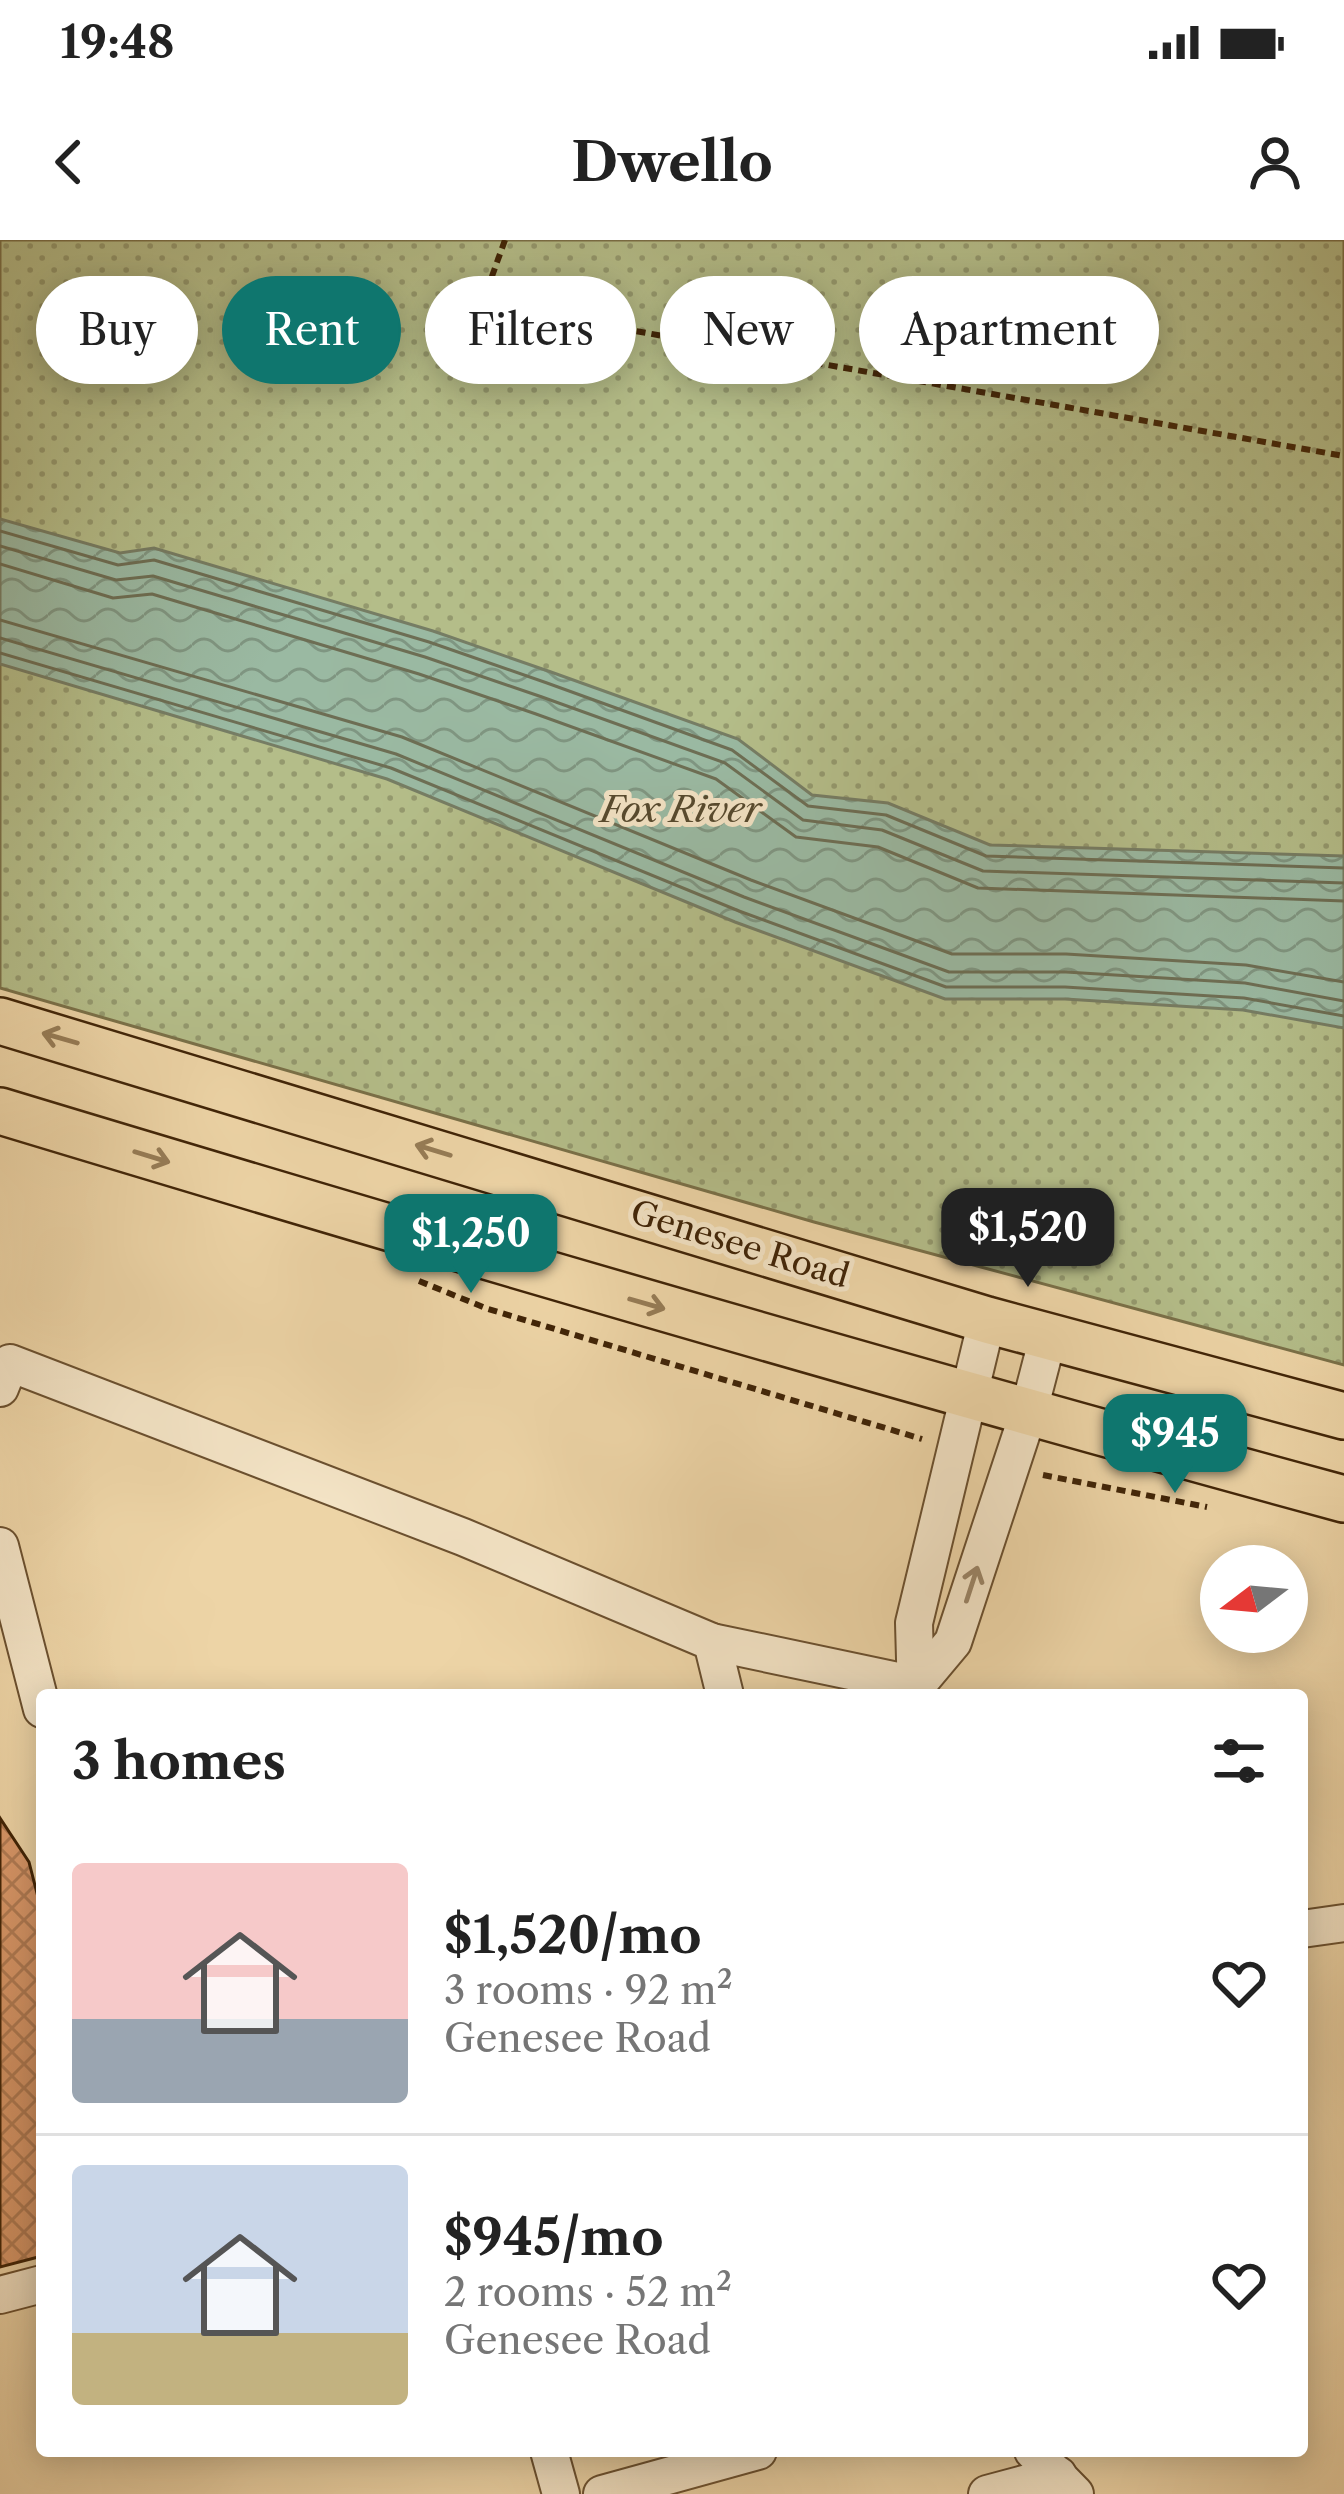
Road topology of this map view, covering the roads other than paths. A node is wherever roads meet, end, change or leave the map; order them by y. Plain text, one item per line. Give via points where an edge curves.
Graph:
1 (0, 1022) edge
2 (0, 1111) edge
3 (987, 1321) junction
4 (1048, 1337) junction
5 (4, 1370) edge
6 (966, 1395) junction
7 (1028, 1414) junction
8 (1344, 1416) edge
9 (1344, 1499) edge
10 (0, 1546) edge
11 (712, 1642) junction
12 (37, 1689) edge
13 (724, 1689) edge
14 (912, 1689) edge
15 (916, 1689) edge
16 (917, 1689) edge
17 (1344, 1923) edge
18 (1308, 1928) edge
19 (36, 2286) edge
20 (0, 2295) edge
21 (550, 2457) edge
22 (736, 2457) edge
23 (1055, 2473) edge
24 (993, 2493) edge
25 (561, 2494) edge
26 (602, 2494) edge

3 -> 1 main road, Genesee Road
2 -> 6 main road
3 - 4 main road, Genesee Road
3 - 6 lane
4 - 7 lane
4 - 8 main road, Genesee Road
5 - 11 lane via 463,1537
6 - 7 main road
6 - 15 lane via 914,1623
7 - 9 main road
16 -> 7 lane via 953,1642
10 - 12 lane
11 - 13 lane
11 - 14 lane
17 - 18 lane
19 - 20 lane
21 - 25 lane
22 - 26 lane
23 - 24 lane

